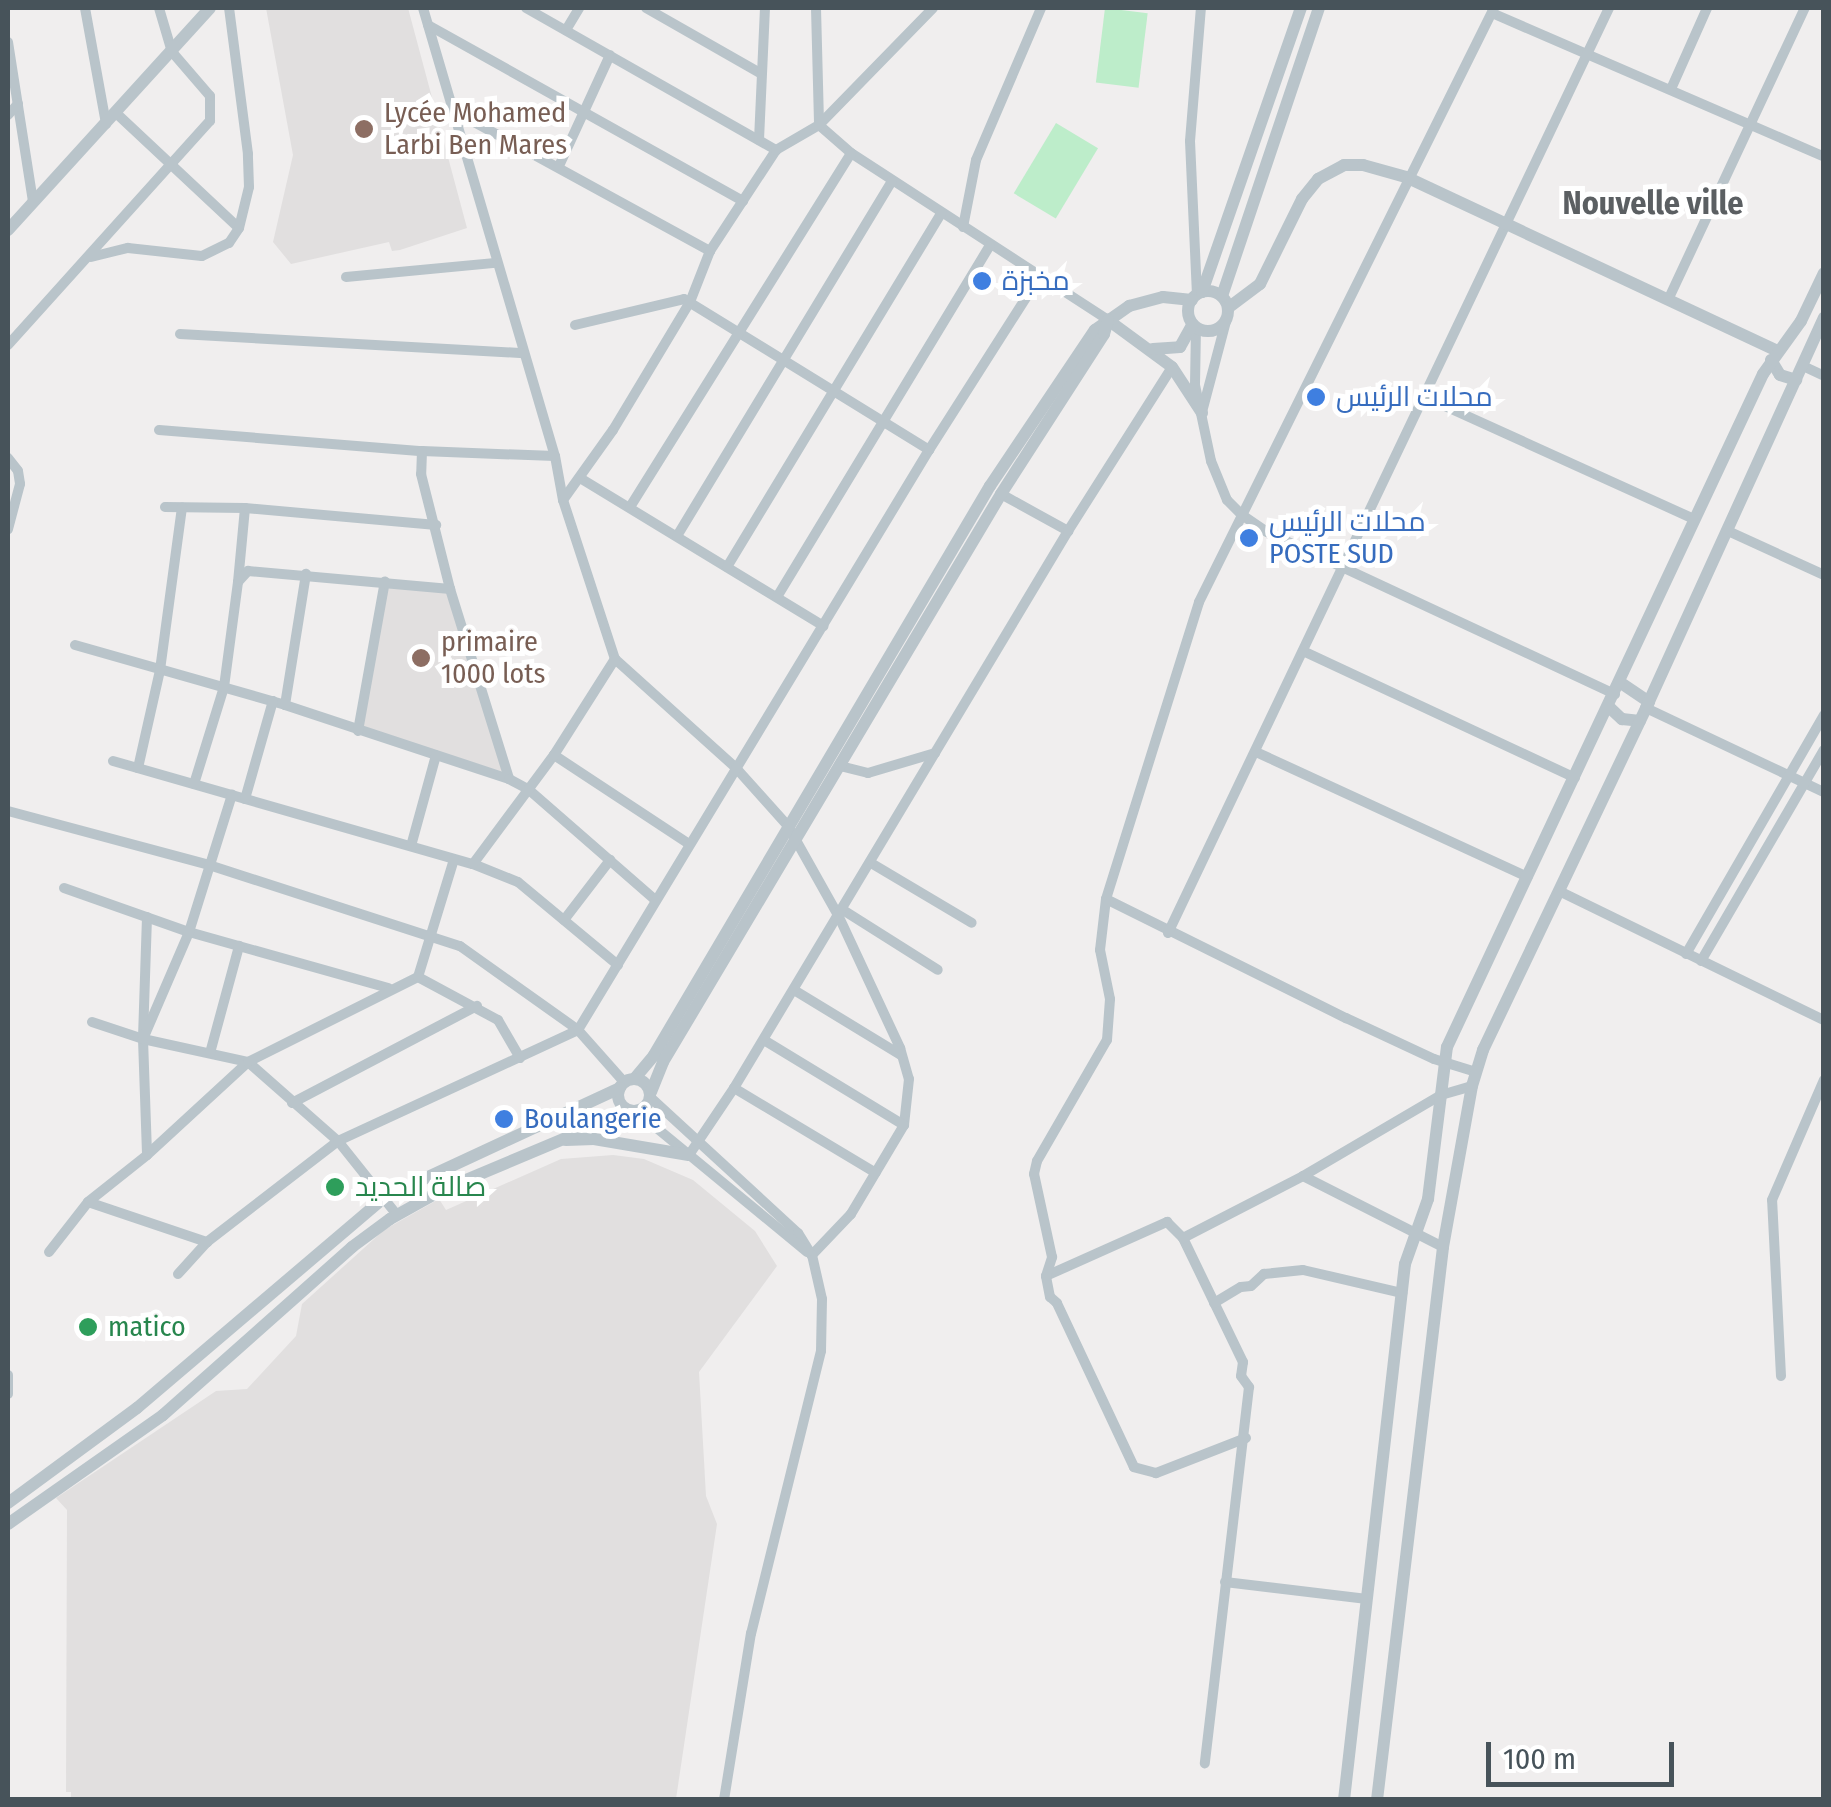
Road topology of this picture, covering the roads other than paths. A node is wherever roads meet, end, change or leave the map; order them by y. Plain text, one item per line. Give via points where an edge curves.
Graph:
1 (85, 8) edge
2 (159, 8) edge
3 (210, 8) edge
4 (230, 8) edge
5 (423, 8) edge
6 (526, 8) edge
7 (579, 8) edge
8 (646, 8) edge
9 (765, 8) edge
10 (816, 8) edge
11 (933, 8) edge
12 (1041, 8) edge
13 (1200, 8) edge
14 (1301, 8) edge
15 (1319, 8) edge
16 (1610, 8) edge
17 (1708, 8) edge
18 (1806, 8) edge
19 (1493, 10) edge
20 (427, 24) junction
21 (566, 30) junction
22 (8, 42) edge
23 (172, 52) junction
24 (1588, 54) junction
25 (610, 55) junction
26 (760, 72) junction
27 (1671, 90) junction
28 (18, 104) junction
29 (454, 111) junction
30 (584, 112) junction
31 (116, 113) junction
32 (8, 115) edge
33 (106, 124) junction
34 (819, 125) junction
35 (1750, 127) junction
36 (758, 140) junction
37 (776, 150) junction
38 (851, 153) junction
39 (1824, 157) edge
40 (172, 165) junction
41 (560, 166) junction
42 (1406, 177) junction
43 (892, 181) junction
44 (742, 201) junction
45 (33, 202) junction
46 (941, 213) junction
47 (1507, 224) junction
48 (239, 228) junction
49 (964, 228) junction
50 (8, 230) edge
51 (990, 245) junction
52 (710, 251) junction
53 (85, 260) junction
54 (495, 262) junction
55 (1824, 273) edge
56 (1040, 276) junction
57 (346, 277) dead end
58 (1197, 296) junction
59 (1668, 300) junction
60 (690, 302) junction
61 (1225, 308) junction
62 (1824, 318) edge
63 (1108, 320) junction
64 (574, 325) dead end
65 (1194, 326) junction
66 (737, 333) junction
67 (180, 334) dead end
68 (8, 344) edge
69 (1146, 347) junction
70 (1778, 352) junction
71 (523, 353) junction
72 (785, 361) junction
73 (1804, 363) junction
74 (1172, 367) junction
75 (1824, 376) edge
76 (1796, 380) junction
77 (832, 390) junction
78 (1425, 396) junction
79 (1202, 413) junction
80 (881, 421) junction
81 (159, 430) dead end
82 (929, 450) junction
83 (422, 451) junction
84 (555, 456) junction
85 (8, 458) edge
86 (580, 478) junction
87 (1000, 494) junction
88 (563, 500) junction
89 (166, 507) dead end
90 (182, 507) junction
91 (246, 508) junction
92 (630, 508) junction
93 (1242, 516) junction
94 (1694, 519) junction
95 (436, 525) junction
96 (8, 529) edge
97 (1068, 531) junction
98 (1728, 531) junction
99 (677, 536) junction
100 (727, 566) junction
101 (1344, 566) junction
102 (306, 574) junction
103 (1824, 575) edge
104 (386, 581) junction
105 (238, 582) junction
106 (450, 590) junction
107 (777, 597) junction
108 (823, 626) junction
109 (75, 645) dead end
110 (1304, 651) junction
111 (615, 660) junction
112 (160, 670) junction
113 (224, 686) junction
114 (1615, 694) junction
115 (279, 703) junction
116 (1645, 710) junction
117 (1824, 715) edge
118 (358, 731) junction
119 (1824, 750) edge
120 (936, 752) junction
121 (1256, 752) junction
122 (436, 755) junction
123 (554, 755) junction
124 (114, 761) dead end
125 (840, 766) junction
126 (138, 768) junction
127 (736, 768) junction
128 (1789, 776) junction
129 (1576, 778) junction
130 (508, 779) junction
131 (1804, 783) junction
132 (194, 784) junction
133 (528, 789) junction
134 (1824, 792) edge
135 (232, 795) junction
136 (244, 799) junction
137 (8, 811) edge
138 (788, 826) junction
139 (796, 840) junction
140 (689, 844) junction
141 (411, 846) junction
142 (454, 859) junction
143 (610, 860) junction
144 (871, 862) junction
145 (472, 864) junction
146 (209, 865) junction
147 (1528, 876) junction
148 (64, 888) dead end
149 (1559, 891) junction
150 (654, 899) junction
151 (1106, 899) junction
152 (841, 914) junction
153 (147, 916) junction
154 (564, 920) junction
155 (972, 923) dead end
156 (189, 932) junction
157 (1168, 933) junction
158 (431, 934) junction
159 (239, 946) junction
160 (1686, 954) junction
161 (1701, 961) junction
162 (618, 965) junction
163 (938, 970) dead end
164 (418, 977) junction
165 (388, 988) junction
166 (794, 990) junction
167 (477, 1006) junction
168 (1824, 1020) edge
169 (92, 1022) dead end
170 (578, 1030) junction
171 (143, 1039) junction
172 (764, 1040) junction
173 (210, 1053) junction
174 (902, 1056) junction
175 (520, 1058) junction
176 (248, 1062) junction
177 (1445, 1062) junction
178 (1476, 1072) junction
179 (1824, 1080) edge
180 (626, 1083) junction
181 (1472, 1086) junction
182 (734, 1088) junction
183 (650, 1095) junction
184 (1442, 1095) junction
185 (292, 1103) junction
186 (633, 1111) junction
187 (904, 1125) junction
188 (338, 1141) junction
189 (554, 1141) junction
190 (700, 1144) junction
191 (689, 1154) junction
192 (147, 1155) junction
193 (876, 1173) junction
194 (1303, 1176) junction
195 (386, 1197) junction
196 (88, 1202) junction
197 (397, 1215) junction
198 (1416, 1236) junction
199 (1183, 1238) junction
200 (206, 1242) junction
201 (1443, 1247) junction
202 (48, 1252) dead end
203 (812, 1255) junction
204 (178, 1274) dead end
205 (1046, 1276) junction
206 (1402, 1293) junction
207 (1214, 1303) junction
208 (8, 1374) edge
209 (1782, 1376) dead end
210 (8, 1389) edge
211 (1246, 1438) junction
212 (8, 1503) edge
213 (8, 1515) edge
214 (8, 1524) edge
215 (1225, 1582) junction
216 (1367, 1599) junction
217 (1205, 1763) dead end
218 (724, 1800) edge
219 (1344, 1800) edge
220 (1377, 1800) edge

1 - 33 street
2 - 23 street
3 - 23 street
4 - 48 street via 248,154
5 - 20 street
6 - 21 street
7 - 21 street
8 - 26 street
9 - 26 street
10 - 34 street
11 - 34 street
12 - 49 street via 976,160
13 - 58 street via 1190,142
14 - 58 street
15 - 61 street
16 - 24 street
17 - 27 street
18 - 35 street
19 - 24 street
19 - 42 street
20 - 29 street
20 - 30 street
21 - 25 street
22 - 28 street
23 - 31 street
23 - 40 street via 210,96 213,109
24 - 27 street
24 - 47 street
25 - 30 street
25 - 36 street
26 - 36 street
27 - 35 street
28 - 32 street
28 - 45 street
29 - 41 street
29 - 54 street
30 - 41 street
30 - 44 street
31 - 33 street
31 - 40 street
33 - 45 street
34 - 37 street
34 - 38 street
35 - 39 street
35 - 59 street
36 - 37 street
37 - 44 street
38 - 43 street
38 - 66 street
40 - 48 street
40 - 53 street
41 - 52 street
42 - 47 street
42 - 61 street via 1363,164 1330,170 1302,199 1260,284
42 - 93 street
43 - 46 street
43 - 72 street
44 - 52 street
45 - 50 street
46 - 49 street
46 - 77 street
47 - 59 street
47 - 78 street
48 - 53 street via 228,243 202,256 128,248
49 - 51 street
51 - 56 street
51 - 80 street
52 - 60 street
53 - 68 street
54 - 57 street
54 - 71 street
55 - 70 street
56 - 63 street
56 - 82 street
58 - 61 street
58 - 63 street via 1129,306
58 - 65 street via 1189,316
59 - 70 street
60 - 64 street
60 - 66 street
60 - 86 street
61 - 65 street via 1213,331
61 - 79 street
62 - 73 street
63 - 69 street
63 - 87 street
63 - 138 street via 990,486
65 - 69 street via 1180,347
65 - 79 street
66 - 72 street
66 - 92 street
67 - 71 street
69 - 74 street
70 - 73 street
70 - 76 street via 1780,376
70 - 94 street
71 - 84 street
72 - 77 street
72 - 99 street
73 - 75 street
73 - 76 street
74 - 79 street
74 - 97 street
76 - 98 street
77 - 80 street
77 - 100 street
78 - 94 street
78 - 101 street
79 - 93 street via 1217,481
80 - 82 street
80 - 107 street
81 - 83 street
82 - 108 street
83 - 84 street
83 - 95 street via 420,474
84 - 88 street
85 - 96 street via 20,484
86 - 88 street
86 - 92 street
87 - 97 street
87 - 125 street
88 - 111 street
89 - 90 street
90 - 91 street
90 - 112 street
91 - 95 street
91 - 105 street
92 - 99 street
93 - 101 street
93 - 151 street via 1199,602
94 - 114 street
95 - 106 street
97 - 120 street
98 - 103 street
98 - 116 street
99 - 100 street
100 - 107 street
101 - 110 street
101 - 114 street
102 - 104 street
102 - 105 street via 248,571
102 - 115 street
104 - 106 street
104 - 118 street
105 - 113 street
106 - 130 street
107 - 108 street
108 - 127 street
109 - 112 street
110 - 121 street
110 - 129 street
111 - 123 street
111 - 127 street
112 - 113 street
112 - 126 street
113 - 115 street
113 - 132 street
114 - 116 street
114 - 116 street via 1622,719
114 - 129 street
115 - 118 street
115 - 136 street
116 - 128 street
116 - 149 street
117 - 128 street
118 - 122 street
119 - 131 street
120 - 125 street via 868,773
120 - 144 street
121 - 147 street
121 - 157 street
122 - 130 street
122 - 141 street
123 - 133 street
123 - 140 street
124 - 126 street
125 - 139 street
126 - 132 street
127 - 138 street
127 - 140 street
128 - 131 street
128 - 160 street
129 - 147 street
130 - 133 street
131 - 134 street
131 - 161 street
132 - 135 street
133 - 143 street
133 - 145 street
135 - 136 street
135 - 146 street
136 - 141 street
137 - 146 street
138 - 139 street
138 - 180 street via 654,1055
139 - 152 street
139 - 183 street via 662,1062
140 - 150 street
141 - 142 street
142 - 145 street
142 - 158 street
143 - 150 street
143 - 154 street
144 - 152 street
144 - 155 street
145 - 154 street via 518,882
146 - 156 street
146 - 158 street
147 - 177 street via 1448,1042
148 - 153 street
149 - 160 street
149 - 178 street
150 - 162 street
151 - 157 street
151 - 205 street via 1100,950 1110,1000 1107,1040 1034,1174 1052,1257
152 - 163 street
152 - 166 street
152 - 174 street
153 - 156 street
153 - 171 street
154 - 162 street
156 - 159 street
156 - 171 street
157 - 177 street
158 - 164 street
158 - 170 street via 481,958
159 - 165 street
159 - 173 street
160 - 161 street
161 - 168 street
162 - 170 street
164 - 165 street
164 - 167 street
165 - 176 street
166 - 172 street
166 - 174 street
167 - 175 street via 498,1020
167 - 185 street
169 - 171 street
170 - 175 street
170 - 180 street
171 - 173 street
171 - 192 street
172 - 182 street
172 - 187 street
173 - 176 street
174 - 187 street via 910,1102
175 - 188 street
176 - 185 street
176 - 192 street
177 - 178 street
177 - 184 street
178 - 181 street
179 - 209 street via 1772,1200
180 - 183 street via 645,1082
180 - 186 street via 621,1104
180 - 195 street
181 - 184 street
181 - 201 street
182 - 190 street
182 - 193 street
183 - 186 street
183 - 190 street
184 - 194 street
184 - 198 street via 1428,1199
185 - 188 street
186 - 189 street
186 - 191 street
187 - 193 street
188 - 195 street
188 - 200 street
189 - 191 street via 594,1139
189 - 197 street
190 - 191 street
190 - 203 street via 788,1222
191 - 203 street
192 - 196 street
193 - 203 street via 840,1230
194 - 198 street
194 - 199 street
195 - 197 street
195 - 212 street via 137,1408
196 - 200 street
196 - 202 street
197 - 214 street via 163,1415
198 - 201 street
198 - 206 street
199 - 205 street via 1167,1222
199 - 207 street
200 - 204 street
201 - 220 street
203 - 218 street via 822,1298 822,1352 751,1633
205 - 211 street via 1050,1297 1134,1467 1156,1473
206 - 207 street via 1303,1270 1264,1274
206 - 216 street
207 - 211 street via 1249,1387
208 - 210 street
211 - 215 street
213 - 214 street
215 - 216 street
215 - 217 street
216 - 219 street

